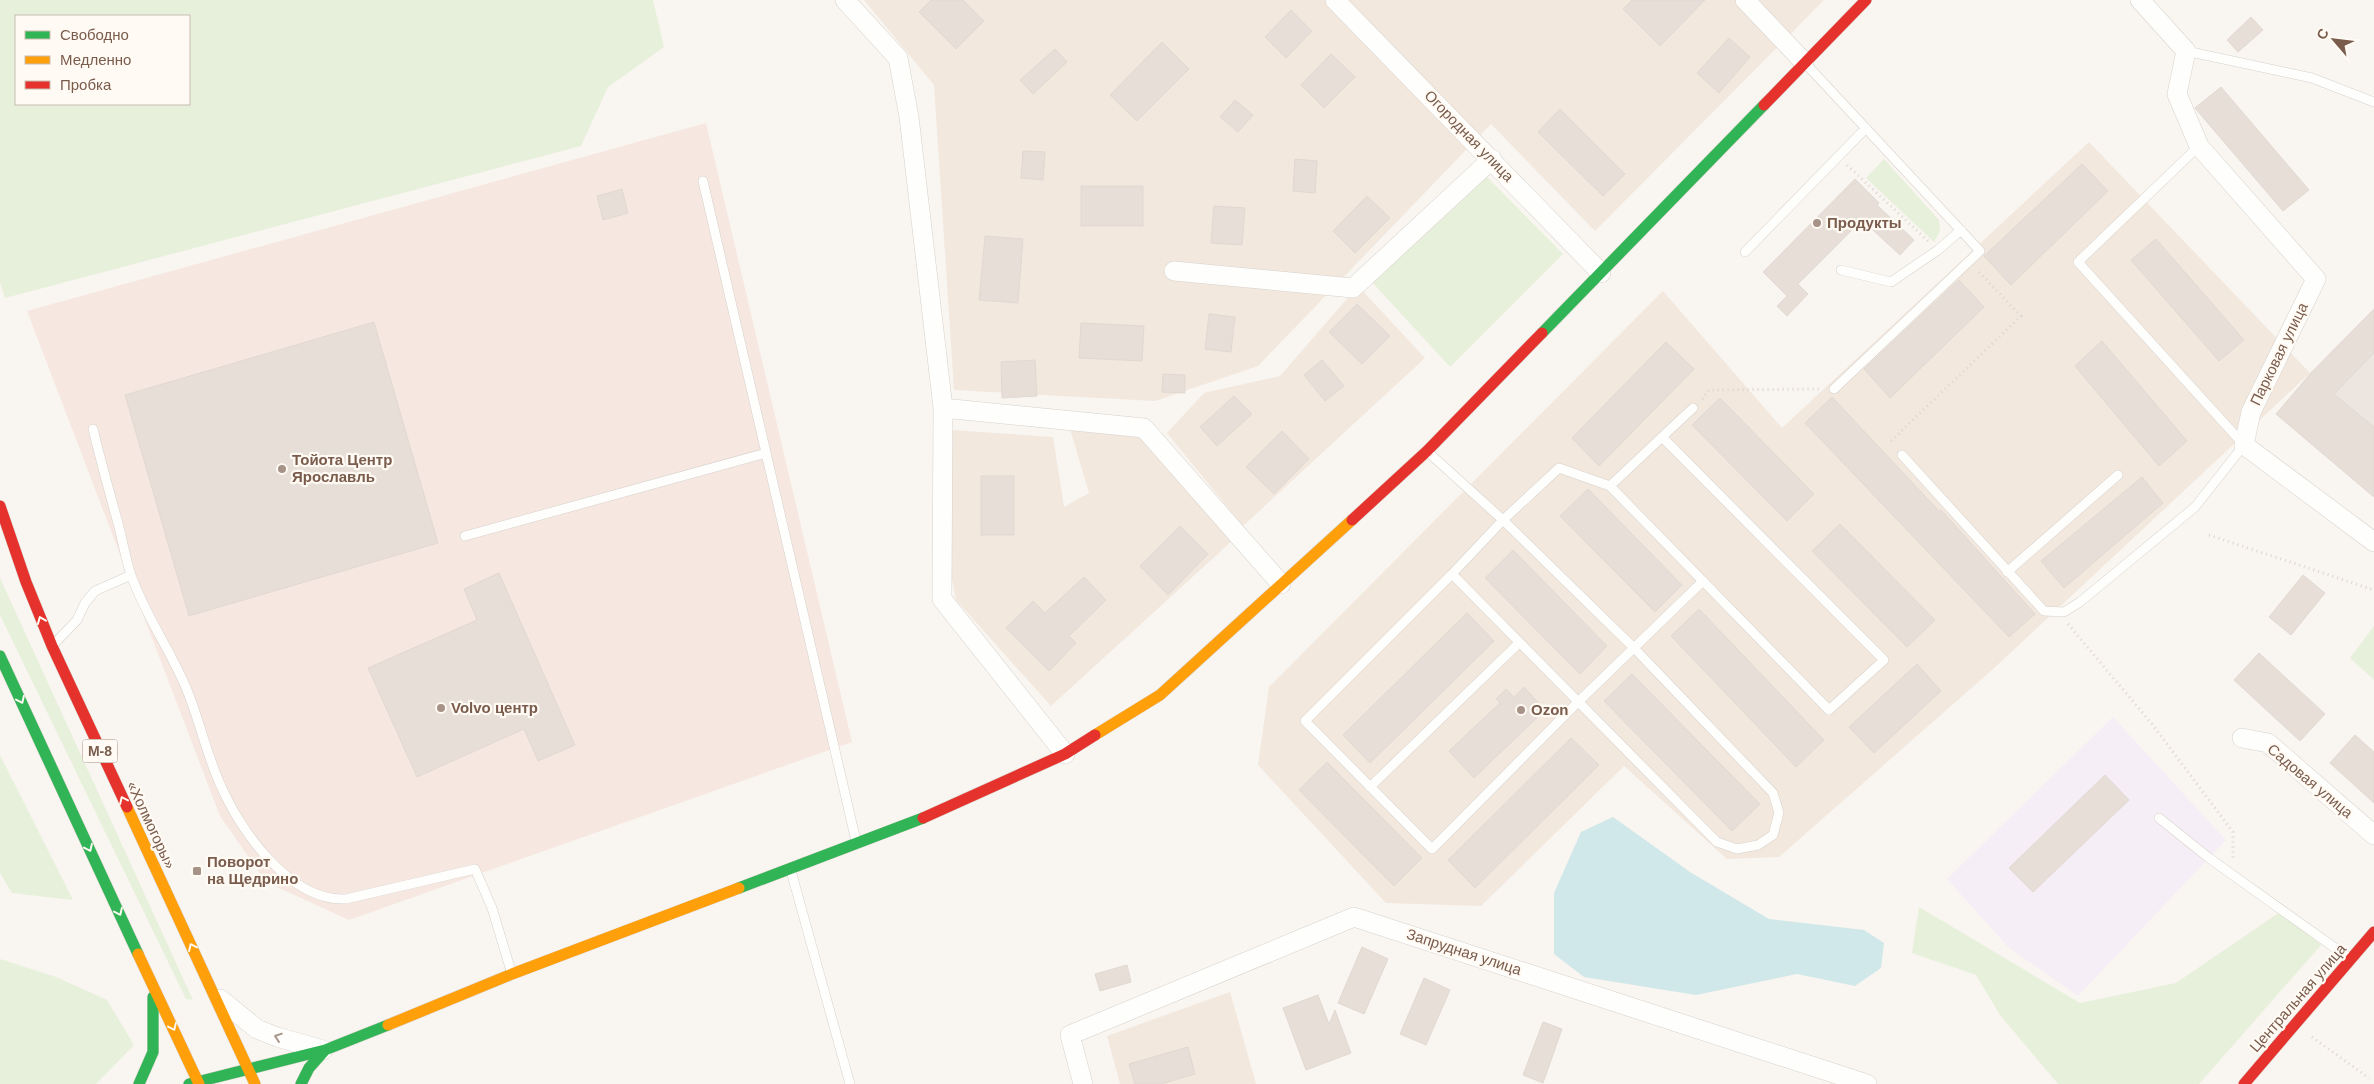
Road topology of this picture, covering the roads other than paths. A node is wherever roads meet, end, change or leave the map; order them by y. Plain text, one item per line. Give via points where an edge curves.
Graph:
1 (845, 0) edge
2 (1335, 0) edge
3 (1745, 0) edge
4 (1866, 0) edge
5 (2140, 0) edge
6 (2186, 51) junction
7 (1804, 62) junction
8 (2374, 102) edge
9 (1866, 128) junction
10 (2199, 146) junction
11 (1492, 159) junction
12 (703, 181) dead end
13 (1961, 230) junction
14 (1745, 252) dead end
15 (1841, 270) dead end
16 (1174, 271) dead end
17 (1601, 273) junction
18 (1834, 389) road end
19 (943, 408) junction
20 (1693, 408) dead end
21 (93, 429) dead end
22 (1662, 437) junction
23 (2244, 445) junction
24 (1426, 451) junction
25 (766, 452) junction
26 (1902, 455) dead end
27 (2118, 475) dead end
28 (1610, 486) junction
29 (0, 506) edge
30 (1504, 520) junction
31 (465, 536) dead end
32 (2374, 542) edge
33 (2007, 572) junction
34 (1452, 574) junction
35 (131, 575) junction
36 (1704, 581) junction
37 (1281, 584) junction
38 (1519, 643) junction
39 (52, 646) junction
40 (1634, 648) junction
41 (0, 656) edge
42 (1577, 702) junction
43 (2242, 738) dead end
44 (1066, 754) junction
45 (1370, 787) junction
46 (2160, 818) dead end
47 (2374, 835) edge
48 (856, 844) junction
49 (790, 868) junction
50 (2374, 932) edge
51 (2351, 960) junction
52 (512, 974) junction
53 (152, 983) junction
54 (212, 992) junction
55 (325, 1050) junction
56 (248, 1069) junction
57 (195, 1083) edge
58 (140, 1084) edge
59 (255, 1084) edge
60 (301, 1084) edge
61 (850, 1084) edge
62 (1083, 1084) edge
63 (1866, 1084) edge
64 (2244, 1084) edge

1 - 19 street via 898,58 909,117
2 - 11 street, Огородная улица
3 - 7 street
4 - 7 main road
5 - 6 street
6 - 8 lane via 2312,78
6 - 10 street via 2177,94
7 - 9 lane
7 - 17 main road
9 - 13 lane
9 - 14 lane
10 - 23 street, Парковая улица via 2316,279 2251,412
10 - 23 lane via 2078,262
11 - 16 street via 1353,288
11 - 17 street, Огородная улица
12 - 25 lane
13 - 15 lane via 1891,282
13 - 18 lane via 1980,251
17 - 24 main road
19 - 37 street via 1144,428
19 - 44 street via 942,599
20 - 22 lane
21 - 35 lane
22 - 28 lane
22 - 36 lane via 1884,660 1829,710
23 - 32 street
23 - 33 lane via 2195,507 2064,612 2044,611
24 - 30 lane
24 - 37 main road
25 - 31 lane
25 - 48 lane
26 - 33 lane
27 - 33 lane
28 - 30 lane via 1559,468
28 - 36 lane
39 -> 29 main road, «Холмогоры» / М-8
30 - 34 lane
30 - 40 lane
34 - 38 lane
34 - 45 lane via 1305,721
35 - 39 lane via 95,591 77,620
35 - 52 lane via 187,689 221,787 243,825 281,871 314,893 346,899 475,869 492,908
36 - 40 lane
37 - 44 main road via 1160,695
38 - 42 lane
38 - 45 lane
54 -> 39 main road, «Холмогоры» / М-8
40 - 42 lane
40 - 42 lane via 1773,793 1779,812 1772,835 1758,845 1737,849 1717,842
41 -> 53 main road
42 - 45 lane via 1432,849
43 - 47 street, Садовая улица via 2268,743
44 - 48 main road via 941,811
46 - 51 lane
48 - 49 main road
49 - 52 main road
49 - 61 lane
50 - 51 main road, Центральная улица
51 - 64 main road, Центральная улица
52 - 55 main road
53 -> 57 main road
53 - 58 main road via 154,1052
55 -> 54 street via 257,1029
54 - 56 main road, «Холмогоры» / М-8
55 - 56 main road
55 - 60 main road via 309,1068
56 - 57 main road
56 - 59 main road, М-8
62 - 63 street, Запрудная улица via 1070,1035 1354,917

